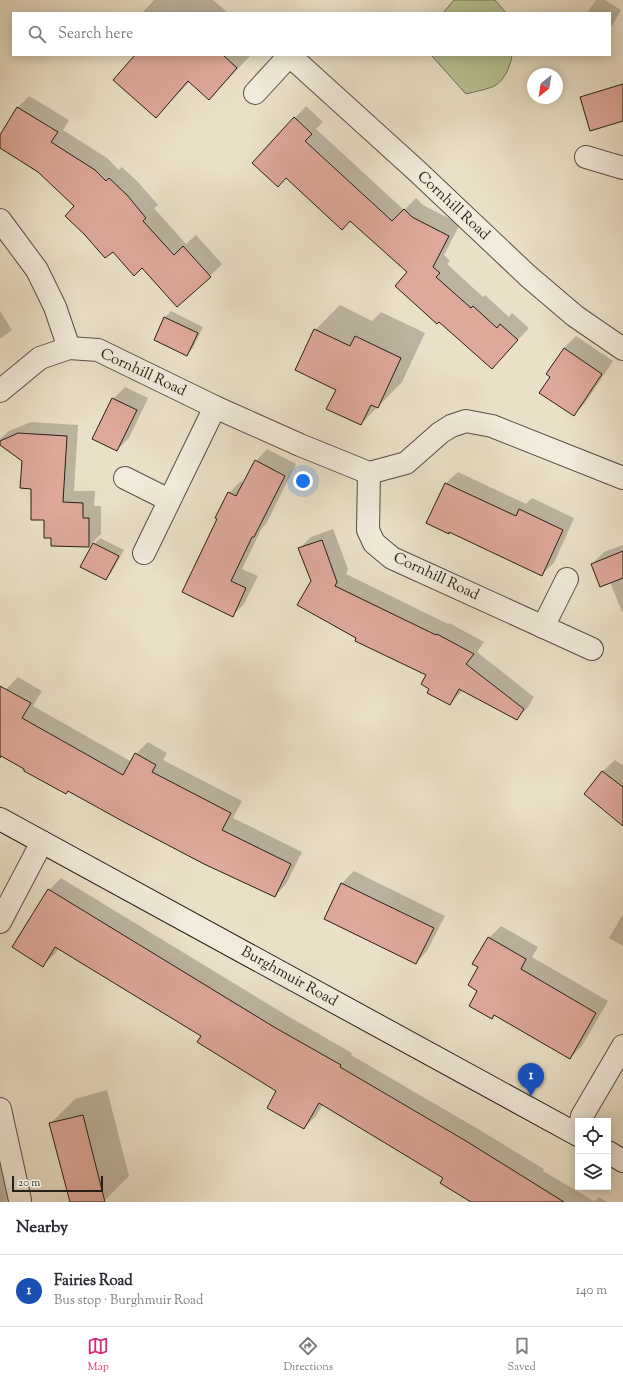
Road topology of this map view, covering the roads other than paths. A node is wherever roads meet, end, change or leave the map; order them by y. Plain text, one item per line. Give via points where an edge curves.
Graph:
1 (288, 56) edge
2 (290, 56) edge
3 (255, 94) dead end
4 (586, 157) dead end
5 (623, 168) edge
6 (0, 220) edge
7 (69, 348) junction
8 (623, 349) edge
9 (0, 391) edge
10 (215, 408) junction
11 (368, 473) junction
12 (125, 478) dead end
13 (623, 478) edge
14 (169, 500) junction
15 (144, 553) dead end
16 (567, 579) dead end
17 (544, 627) junction
18 (592, 649) dead end
19 (0, 819) edge
20 (42, 842) junction
21 (0, 922) edge
22 (623, 1046) edge
23 (0, 1109) edge
24 (582, 1118) edge
25 (575, 1133) edge
26 (611, 1154) edge
27 (623, 1161) edge
28 (20, 1200) dead end

1 - 3 street, Cornhill Road
2 - 8 street, Cornhill Road via 528,276 575,316
4 - 5 street
6 - 7 street via 37,270 55,307
7 - 9 street, Cornhill Road via 40,358
7 - 10 street, Cornhill Road via 98,350
10 - 11 street, Cornhill Road
10 - 14 street
11 - 13 street via 406,463 440,433 466,420 492,426
11 - 17 street, Cornhill Road via 368,530 374,543 382,550 392,558
12 - 14 street
14 - 15 street
16 - 17 street
17 - 18 street, Cornhill Road
19 - 20 street, Burghmuir Road
20 - 21 street
20 - 25 street, Burghmuir Road
22 - 24 street
23 - 28 street
26 - 27 street

